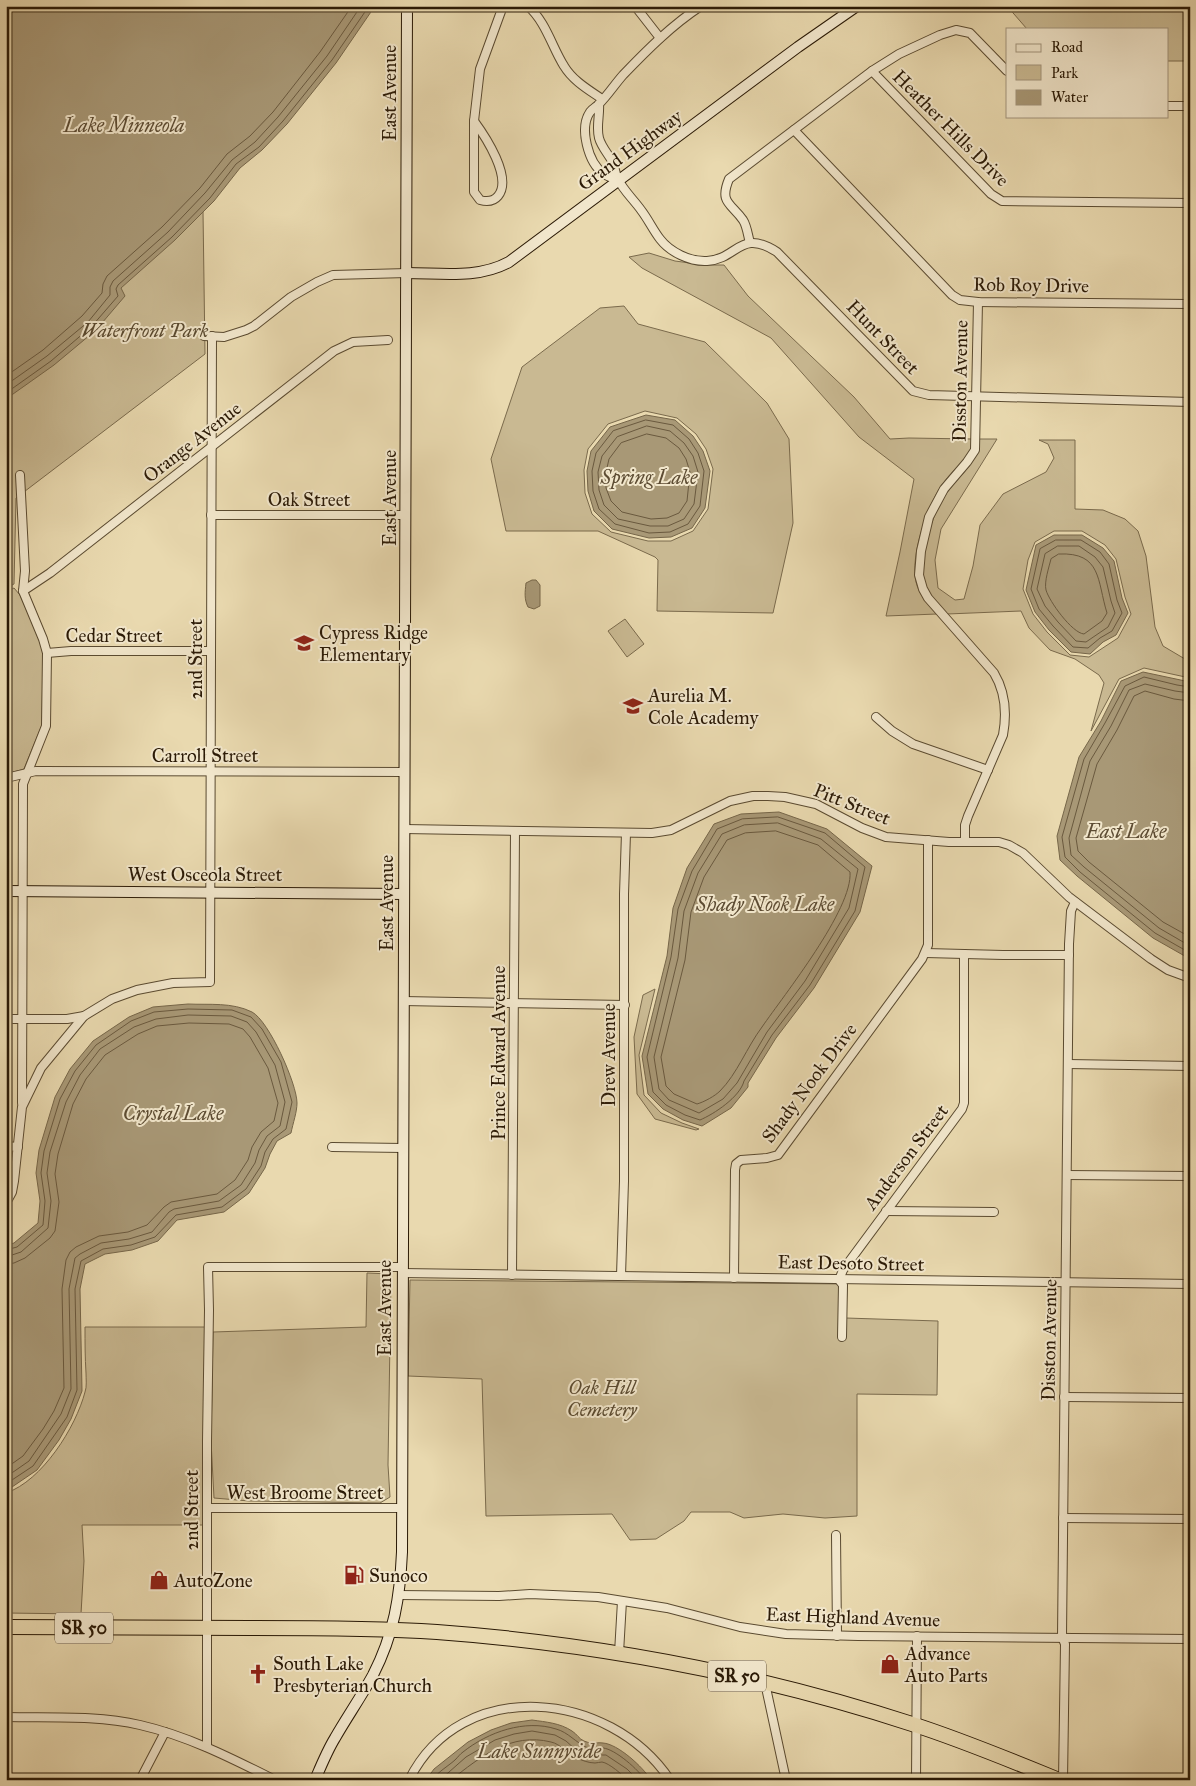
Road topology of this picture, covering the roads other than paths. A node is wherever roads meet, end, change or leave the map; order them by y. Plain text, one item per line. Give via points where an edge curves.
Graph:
1 (408, 6) edge
2 (503, 6) edge
3 (528, 6) edge
4 (635, 6) edge
5 (701, 6) edge
6 (856, 6) edge
7 (660, 38) junction
8 (1006, 70) edge
9 (872, 71) junction
10 (601, 101) junction
11 (1168, 106) edge
12 (1190, 106) edge
13 (474, 121) junction
14 (794, 130) junction
15 (618, 180) junction
16 (1190, 204) edge
17 (750, 243) junction
18 (407, 273) junction
19 (978, 302) junction
20 (1190, 304) edge
21 (388, 340) dead end
22 (976, 395) junction
23 (1190, 402) edge
24 (211, 447) junction
25 (20, 475) dead end
26 (211, 515) junction
27 (406, 515) junction
28 (23, 591) junction
29 (211, 651) junction
30 (47, 653) junction
31 (876, 717) dead end
32 (988, 770) junction
33 (211, 772) junction
34 (405, 772) junction
35 (27, 773) junction
36 (6, 778) edge
37 (404, 829) junction
38 (516, 831) junction
39 (626, 833) junction
40 (928, 840) junction
41 (965, 842) junction
42 (6, 891) edge
43 (23, 891) junction
44 (210, 892) junction
45 (404, 894) junction
46 (1075, 902) junction
47 (926, 953) junction
48 (964, 954) junction
49 (1068, 954) junction
50 (1190, 978) edge
51 (403, 1001) junction
52 (514, 1003) junction
53 (625, 1005) junction
54 (84, 1016) junction
55 (6, 1019) edge
56 (22, 1019) junction
57 (1068, 1064) junction
58 (1190, 1066) edge
59 (22, 1107) junction
60 (6, 1146) edge
61 (18, 1147) junction
62 (332, 1147) dead end
63 (403, 1148) junction
64 (1067, 1175) junction
65 (1190, 1176) edge
66 (6, 1203) edge
67 (886, 1211) junction
68 (994, 1212) dead end
69 (402, 1270) junction
70 (208, 1273) joint
71 (512, 1275) junction
72 (621, 1276) junction
73 (734, 1278) junction
74 (838, 1280) junction
75 (1066, 1283) junction
76 (1190, 1284) edge
77 (842, 1337) dead end
78 (1064, 1397) junction
79 (1190, 1398) edge
80 (208, 1508) junction
81 (402, 1508) junction
82 (1063, 1518) junction
83 (1190, 1519) edge
84 (836, 1535) dead end
85 (400, 1595) junction
86 (622, 1601) junction
87 (6, 1627) edge
88 (207, 1628) junction
89 (391, 1630) junction
90 (837, 1636) junction
91 (917, 1636) junction
92 (1062, 1637) junction
93 (1190, 1638) edge
94 (619, 1653) junction
95 (765, 1683) junction
96 (6, 1717) edge
97 (916, 1726) junction
98 (165, 1732) junction
99 (207, 1747) junction
100 (140, 1780) edge
101 (274, 1780) edge
102 (315, 1780) edge
103 (409, 1780) edge
104 (670, 1780) edge
105 (786, 1780) edge
106 (916, 1780) edge
107 (1058, 1780) edge
108 (1062, 1780) edge

1 - 18 street, East Avenue
2 - 13 street via 480,69
3 - 10 street via 539,18 564,67
4 - 7 street
5 - 7 street
6 - 15 street, Grand Highway
7 - 10 street
8 - 9 street via 970,33 956,30 919,44
9 - 14 street
9 - 16 street, Heather Hills Drive via 991,194 1002,201
10 - 15 street via 599,139
10 - 15 street via 586,121 587,147 603,174
11 - 12 street
13 - 13 street via 491,147 502,179 498,197 490,202 480,200 474,192
14 - 17 street via 729,179 726,186 727,203 744,221
14 - 19 street, Rob Roy Drive via 952,295 960,300
15 - 17 street via 660,239 681,255 697,260 714,260
15 - 18 street, Grand Highway via 500,267 471,274
17 - 22 street, Hunt Street via 762,244 777,252 912,391 929,395
18 - 24 street, 2nd Street via 333,275 291,297 246,330 224,337 208,336
18 - 27 street, East Avenue
19 - 20 street, Rob Roy Drive
19 - 22 street, Disston Avenue
21 - 24 street, Orange Avenue via 344,345
22 - 23 street, Hunt Street
22 - 32 street, Disston Avenue via 975,450 944,489 929,517 921,551 920,581 928,598 994,673 1004,695 1004,735
24 - 26 street, 2nd Street
24 - 28 street, Orange Avenue
25 - 28 street via 25,571
26 - 27 street, Oak Street
26 - 29 street, 2nd Street
27 - 34 street, East Avenue
28 - 30 street
29 - 30 street, Cedar Street
29 - 33 street, 2nd Street
30 - 35 street via 46,726
31 - 32 street via 913,744
32 - 41 street, Disston Avenue via 965,825
33 - 34 street, Carroll Street
33 - 35 street, Carroll Street
33 - 44 street, 2nd Street
34 - 37 street, East Avenue
35 - 36 street, Carroll Street
35 - 43 street via 23,784
37 - 38 street, Pitt Street
37 - 45 street, East Avenue
38 - 39 street, Pitt Street
38 - 52 street, Prince Edward Avenue
39 - 40 street, Pitt Street via 665,832 730,801 768,796 816,804 878,835
39 - 53 street, Drew Avenue
40 - 41 street, Pitt Street
40 - 47 street
41 - 46 street, Pitt Street via 998,842 1015,847
42 - 43 street, West Osceola Street
43 - 44 street, West Osceola Street
43 - 56 street
44 - 45 street, West Osceola Street
44 - 54 street, 2nd Street via 210,982 173,983 136,990
45 - 51 street, East Avenue
46 - 49 street, Disston Avenue via 1070,918
46 - 50 street, Pitt Street via 1151,959
47 - 48 street
47 - 73 street, Shady Nook Drive via 778,1155 741,1160 736,1164
48 - 49 street
48 - 67 street, Anderson Street via 964,1103
49 - 57 street, Disston Avenue
51 - 52 street
51 - 63 street, East Avenue
52 - 53 street
52 - 71 street, Prince Edward Avenue
53 - 72 street, Drew Avenue
54 - 56 street
54 - 59 street via 41,1068
55 - 56 street
56 - 59 street
57 - 58 street
57 - 64 street, Disston Avenue
59 - 61 street
60 - 61 street
61 - 66 street via 12,1192
62 - 63 street
63 - 69 street, East Avenue
64 - 65 street
64 - 75 street, Disston Avenue
67 - 68 street
67 - 74 street, Anderson Street
69 - 70 street, East Desoto Street via 208,1267
69 - 71 street, East Desoto Street
69 - 81 street, East Avenue
70 - 80 street, 2nd Street
71 - 72 street, East Desoto Street
72 - 73 street, East Desoto Street
73 - 74 street, East Desoto Street
74 - 75 street, East Desoto Street
74 - 77 street via 843,1284
75 - 76 street, East Desoto Street
75 - 78 street, Disston Avenue
78 - 79 street
78 - 82 street, Disston Avenue
80 - 81 street, West Broome Street
80 - 88 street, 2nd Street
81 - 85 street, East Avenue
82 - 83 street
82 - 92 street, Disston Avenue
84 - 90 street
85 - 86 street, East Highland Avenue via 546,1594
85 - 89 street, East Avenue
86 - 90 street, East Highland Avenue via 667,1608 766,1632
86 - 94 street
87 - 88 highway, SR 50
88 - 89 highway, SR 50
88 - 99 street, 2nd Street
89 - 94 highway, SR 50 via 505,1638
89 - 102 street, East Avenue via 374,1673 335,1737
90 - 91 street, East Highland Avenue
91 - 92 street, East Highland Avenue
91 - 97 street
92 - 93 street, East Highland Avenue
92 - 108 street, Disston Avenue via 1065,1644
94 - 95 highway, SR 50
95 - 97 highway, SR 50 via 841,1702
95 - 105 street
96 - 98 street via 95,1719 141,1725
97 - 106 street
97 - 107 highway, SR 50
98 - 99 street
98 - 100 street
99 - 101 street
103 - 104 street via 425,1753 463,1723 500,1709 536,1707 575,1712 617,1730 642,1748

